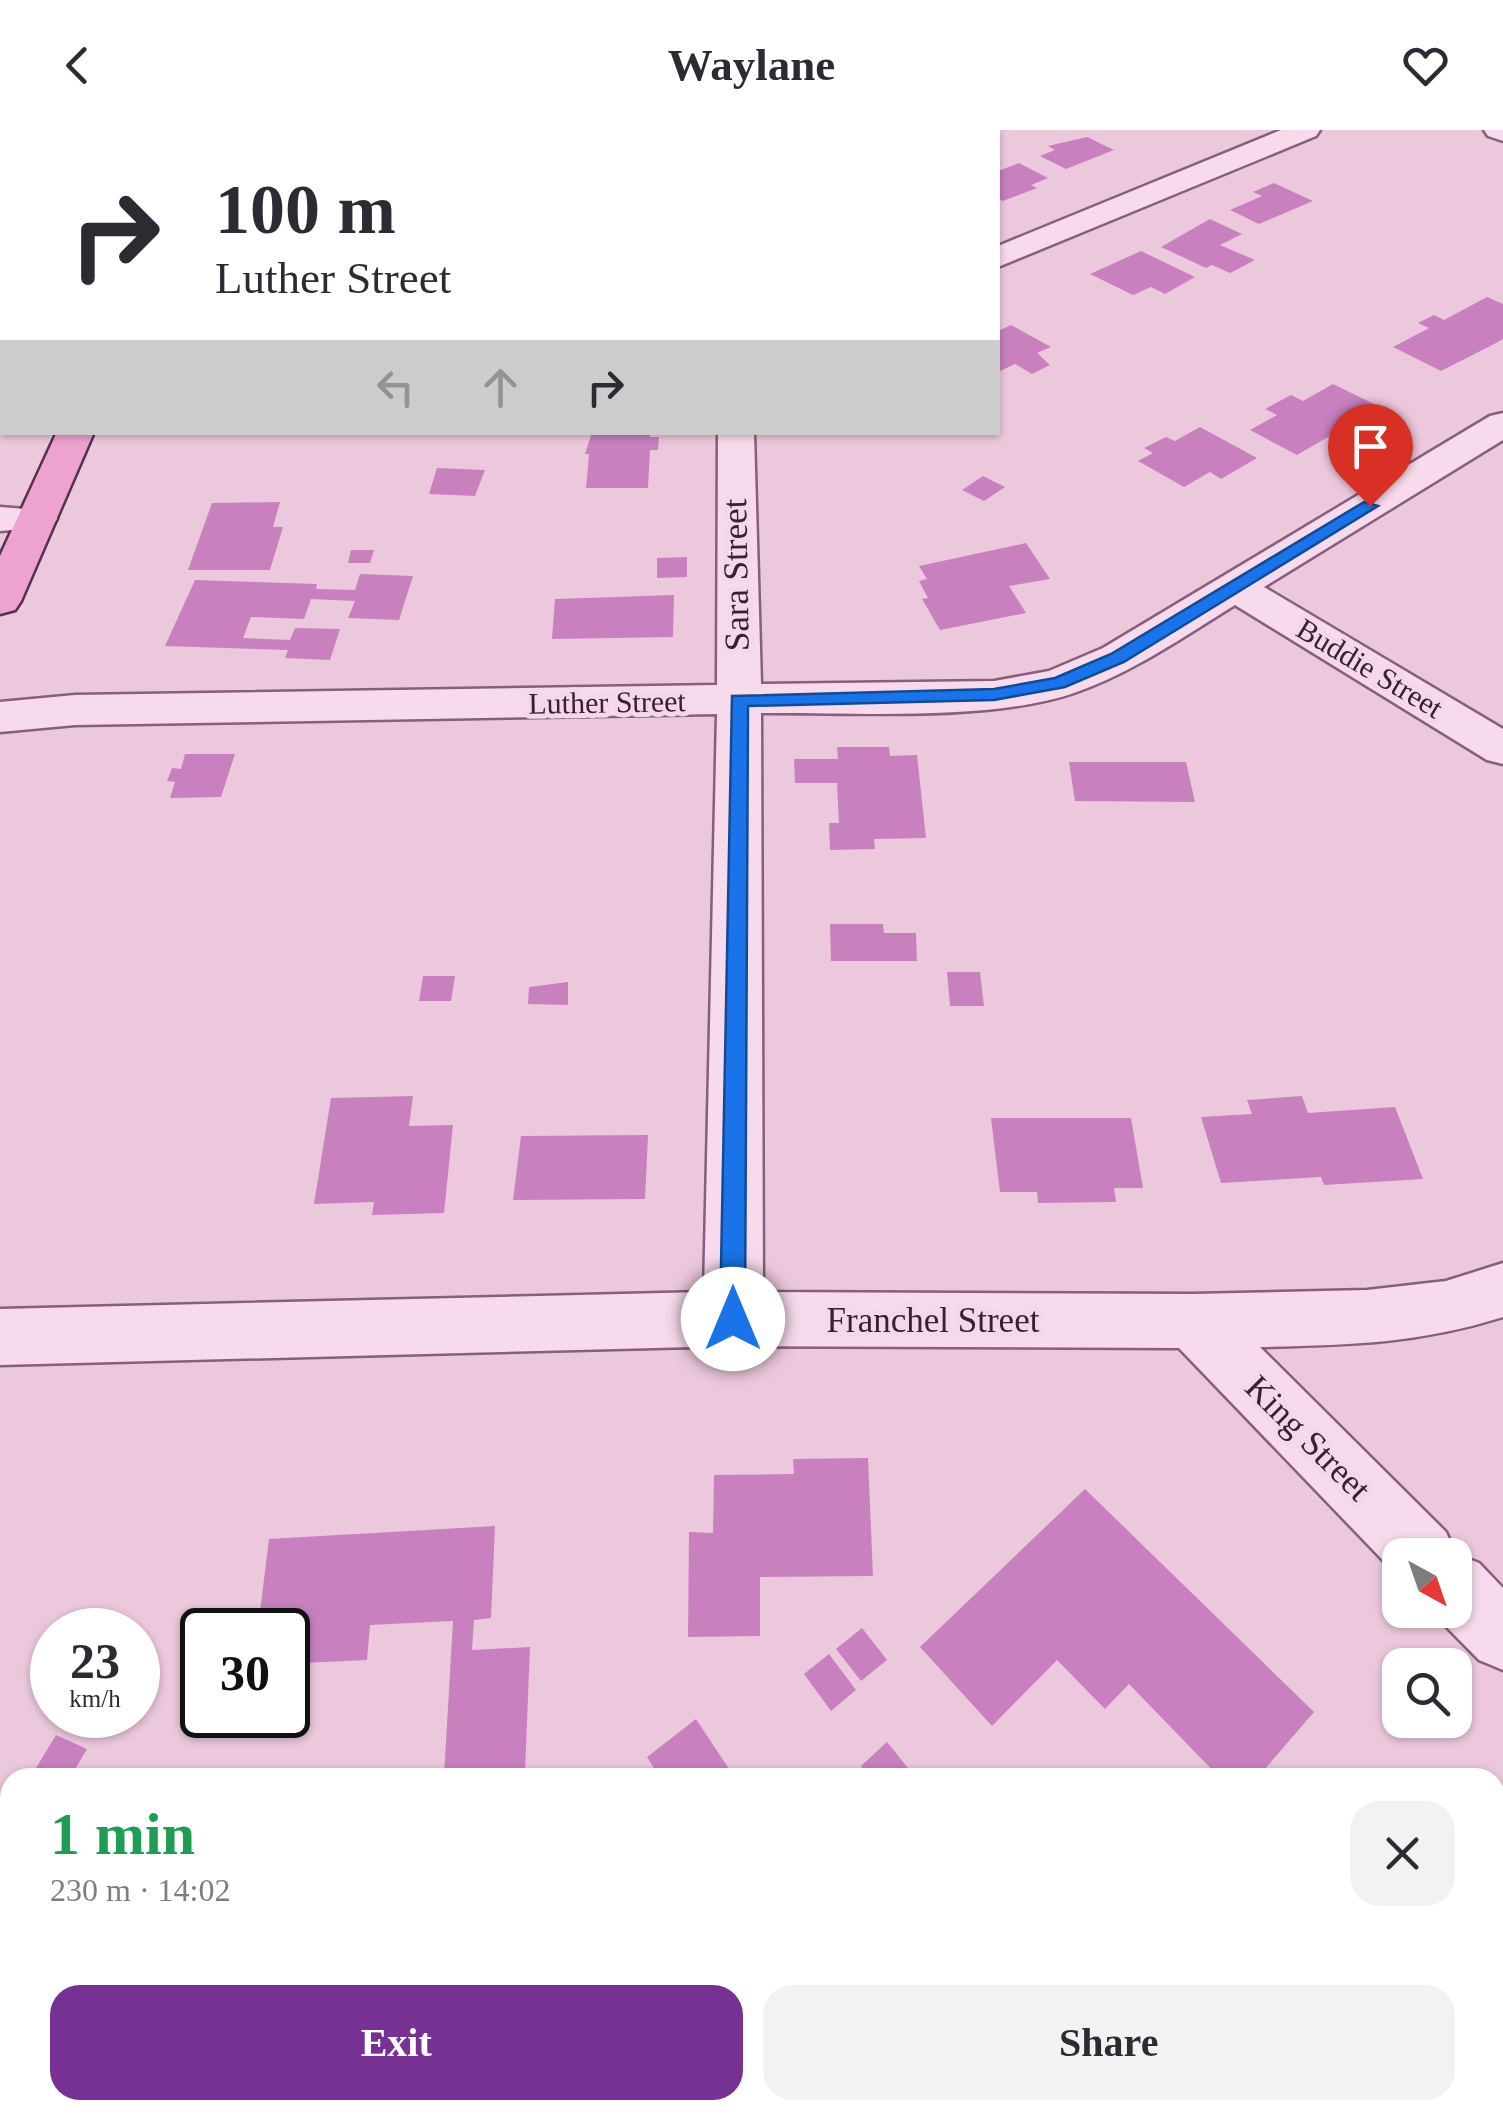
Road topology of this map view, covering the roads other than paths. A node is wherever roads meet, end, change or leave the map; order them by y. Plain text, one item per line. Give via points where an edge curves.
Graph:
1 (1306, 130) edge
2 (1000, 255) edge
3 (1503, 424) edge
4 (74, 435) edge
5 (736, 435) edge
6 (19, 519) edge
7 (1236, 588) junction
8 (0, 602) edge
9 (738, 700) junction
10 (0, 717) edge
11 (1503, 749) edge
12 (1503, 1290) edge
13 (733, 1319) junction
14 (1193, 1322) junction
15 (0, 1337) edge
16 (1406, 1538) edge
17 (1472, 1604) edge
18 (1503, 1636) edge

1 - 2 street
3 - 7 street, Luther Street
4 - 6 main road
5 - 9 street, Sara Street
6 - 8 main road
7 - 9 street, Luther Street via 1118,658 1058,683 994,694
7 - 11 street, Buddie Street
9 - 10 street, Luther Street via 75,710
9 - 13 street, Sara Street
12 - 14 street, Franchel Street via 1446,1308 1367,1318
13 - 14 street, Franchel Street
13 - 15 street, Franchel Street
14 - 16 street, King Street
17 - 18 street

